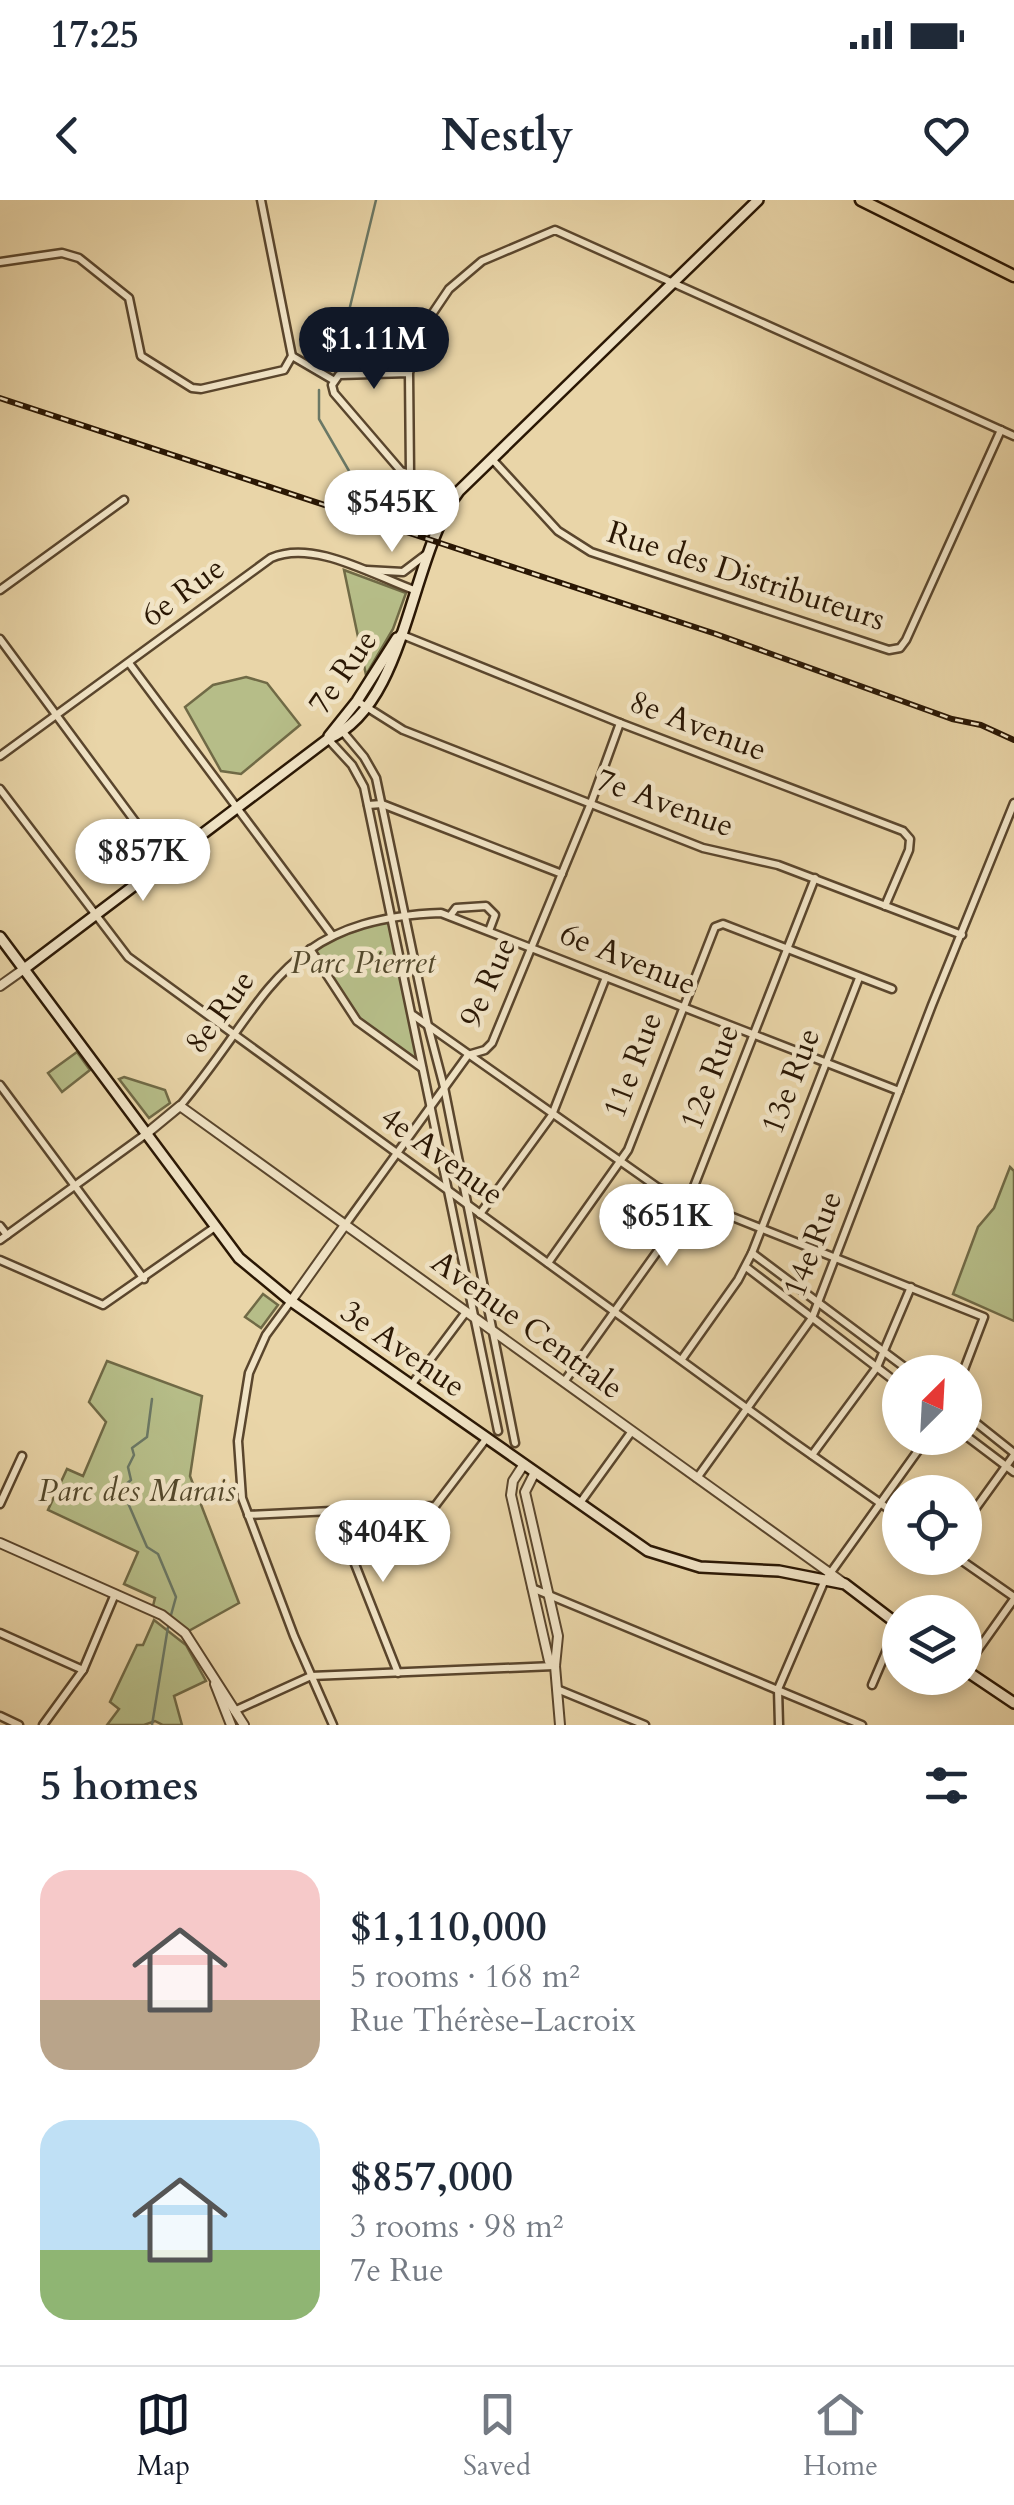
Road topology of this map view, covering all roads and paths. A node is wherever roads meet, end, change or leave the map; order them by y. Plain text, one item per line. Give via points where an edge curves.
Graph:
1 (261, 200) edge
2 (759, 200) edge
3 (861, 200) edge
4 (0, 262) edge
5 (1014, 276) edge
6 (670, 283) junction
7 (292, 356) junction
8 (408, 373) junction
9 (333, 380) junction
10 (1001, 430) junction
11 (1014, 436) edge
12 (492, 459) junction
13 (124, 500) dead end
14 (429, 552) junction
15 (360, 569) junction
16 (0, 590) edge
17 (417, 591) junction
18 (400, 634) junction
19 (0, 639) edge
20 (129, 663) junction
21 (361, 704) junction
22 (57, 714) junction
23 (620, 723) junction
24 (343, 732) junction
25 (328, 739) junction
26 (0, 756) edge
27 (0, 789) edge
28 (591, 803) junction
29 (1014, 803) edge
30 (382, 804) junction
31 (368, 805) junction
32 (239, 808) junction
33 (166, 863) junction
34 (562, 874) junction
35 (815, 878) junction
36 (885, 906) junction
37 (406, 915) junction
38 (95, 916) junction
39 (450, 916) junction
40 (390, 917) junction
41 (490, 931) junction
42 (332, 935) junction
43 (962, 935) junction
44 (0, 937) edge
45 (310, 948) junction
46 (532, 948) junction
47 (786, 949) junction
48 (24, 969) junction
49 (606, 977) junction
50 (859, 978) junction
51 (0, 986) edge
52 (892, 989) dead end
53 (683, 1007) junction
54 (412, 1014) junction
55 (428, 1026) junction
56 (232, 1033) junction
57 (753, 1034) junction
58 (468, 1055) junction
59 (824, 1062) junction
60 (423, 1069) junction
61 (0, 1085) edge
62 (444, 1087) junction
63 (898, 1092) junction
64 (180, 1106) junction
65 (428, 1109) junction
66 (552, 1114) junction
67 (146, 1134) junction
68 (397, 1154) junction
69 (619, 1160) junction
70 (74, 1186) junction
71 (448, 1192) junction
72 (690, 1200) junction
73 (466, 1205) junction
74 (480, 1214) junction
75 (345, 1225) junction
76 (0, 1226) edge
77 (761, 1226) junction
78 (215, 1227) junction
79 (4, 1238) edge
80 (752, 1253) junction
81 (835, 1256) junction
82 (0, 1260) edge
83 (548, 1263) junction
84 (746, 1267) junction
85 (144, 1279) junction
86 (911, 1287) junction
87 (291, 1300) junction
88 (818, 1301) junction
89 (615, 1311) junction
90 (466, 1312) junction
91 (812, 1318) junction
92 (477, 1320) junction
93 (494, 1332) junction
94 (885, 1352) junction
95 (889, 1355) edge
96 (969, 1355) edge
97 (682, 1359) junction
98 (877, 1367) junction
99 (882, 1371) edge
100 (564, 1382) junction
101 (412, 1384) junction
102 (748, 1409) junction
103 (510, 1419) junction
104 (495, 1420) junction
105 (982, 1428) edge
106 (632, 1431) junction
107 (498, 1432) dead end
108 (487, 1438) junction
109 (516, 1443) dead end
110 (982, 1448) edge
111 (1014, 1454) edge
112 (812, 1455) junction
113 (915, 1455) edge
114 (22, 1456) dead end
115 (524, 1464) junction
116 (1006, 1466) junction
117 (535, 1472) junction
118 (1014, 1472) edge
119 (697, 1478) junction
120 (982, 1499) edge
121 (880, 1502) junction
122 (0, 1504) edge
123 (579, 1504) junction
124 (334, 1511) junction
125 (248, 1515) junction
126 (0, 1543) edge
127 (982, 1575) edge
128 (827, 1577) junction
129 (532, 1588) junction
130 (116, 1594) junction
131 (547, 1594) junction
132 (1014, 1598) edge
133 (882, 1612) edge
134 (0, 1633) edge
135 (982, 1644) edge
136 (882, 1663) edge
137 (555, 1666) junction
138 (82, 1670) junction
139 (398, 1672) junction
140 (212, 1676) junction
141 (311, 1676) junction
142 (982, 1681) edge
143 (872, 1685) dead end
144 (557, 1689) junction
145 (778, 1690) junction
146 (1014, 1703) edge
147 (237, 1710) junction
148 (226, 1715) junction
149 (0, 1716) edge
150 (19, 1725) edge
151 (43, 1725) edge
152 (231, 1725) edge
153 (244, 1725) edge
154 (333, 1725) edge
155 (560, 1725) edge
156 (645, 1725) edge
157 (779, 1725) edge
158 (862, 1725) edge

1 - 7 street
2 - 6 main road, 7e Rue
3 - 5 highway
4 - 7 street via 62,252 79,258 129,298 141,356 192,388 284,370
6 - 8 street via 555,230 482,262 449,289 420,332
6 - 10 street
6 - 12 main road, 7e Rue
7 - 9 street
8 - 9 street
8 - 9 street via 410,474 401,472 334,393
10 - 11 street
10 - 12 street, Rue des Distributeurs via 906,640 889,650 591,552 558,531
12 - 14 main road, 7e Rue via 448,505
13 - 16 street
14 - 15 street via 403,572
14 - 17 main road, 7e Rue
15 - 17 street, 6e Rue
15 - 20 street, 6e Rue via 311,551 288,551
17 - 18 main road, 7e Rue
18 - 21 main road, 7e Rue via 388,671
18 - 23 street, 8e Avenue
19 - 22 street
20 - 22 street, 6e Rue
20 - 32 street
21 - 24 main road, 7e Rue
21 - 25 main road, 7e Rue
21 - 28 street, 7e Avenue via 403,730
22 - 26 street, 6e Rue
22 - 33 street
23 - 28 street, 9e Rue
23 - 36 street, 8e Avenue via 903,831 909,850
24 - 25 main road, 7e Rue
24 - 30 street via 370,765
25 - 31 street via 360,777
25 - 32 main road, 7e Rue
27 - 38 street, 4e Avenue
28 - 34 street, 9e Rue
28 - 35 street, 7e Avenue via 714,852
29 - 43 street, 14e Rue
30 - 31 street
30 - 34 street
30 - 37 street
31 - 40 street
32 - 33 main road, 7e Rue
32 - 42 street
33 - 38 main road, 7e Rue
34 - 46 street, 9e Rue
35 - 36 street, 7e Avenue
35 - 47 street, 12e Rue
36 - 43 street, 7e Avenue
37 - 39 street, 8e Rue
37 - 40 street, 8e Rue
37 - 55 street
38 - 48 main road, 7e Rue
38 - 56 street, 4e Avenue via 128,957
39 - 41 street, 6e Avenue
39 - 41 street, 8e Rue via 456,908 486,906 495,915
40 - 42 street, 8e Rue
40 - 54 street
41 - 46 street, 6e Avenue
42 - 45 street, 8e Rue
43 - 63 street, 14e Rue
44 - 48 main road, 3e Avenue
45 - 56 street, 8e Rue via 270,984
45 - 60 street via 357,1022
46 - 49 street, 6e Avenue
46 - 58 street, 9e Rue via 492,1043
47 - 50 street
47 - 53 street, 11e Rue via 716,926
47 - 57 street, 12e Rue
48 - 51 street, 7e Rue
48 - 67 main road, 3e Avenue
49 - 53 street, 6e Avenue
49 - 66 street
50 - 52 street
50 - 59 street, 13e Rue
53 - 57 street, 6e Avenue
53 - 69 street, 11e Rue
54 - 55 street
54 - 60 street
55 - 58 street
55 - 62 street
56 - 64 street, 8e Rue
56 - 68 street, 4e Avenue
57 - 59 street, 6e Avenue
57 - 72 street, 12e Rue
58 - 62 street, 9e Rue
58 - 66 street
59 - 63 street, 6e Avenue
59 - 77 street, 13e Rue
60 - 65 street
61 - 70 street
62 - 65 street, 9e Rue
62 - 73 street
63 - 81 street, 14e Rue
64 - 67 street, 8e Rue
64 - 75 street, Avenue Centrale
65 - 68 street, 9e Rue
65 - 71 street
66 - 69 street
66 - 74 street
67 - 70 street, 8e Rue
67 - 78 main road, 3e Avenue
68 - 71 street, 4e Avenue
68 - 75 street, 9e Rue
69 - 72 street via 651,1184
69 - 83 street, 11e Rue
70 - 79 street, 8e Rue
70 - 85 street
71 - 73 street, 4e Avenue
71 - 92 street
72 - 77 street
72 - 89 street, 12e Rue
73 - 74 street, 4e Avenue
73 - 93 street
74 - 83 street, 4e Avenue
75 - 87 street
75 - 90 street, Avenue Centrale
76 - 79 street
77 - 80 street, 13e Rue
77 - 81 street
78 - 85 street
78 - 87 main road, 3e Avenue via 247,1266
80 - 84 street, 13e Rue
80 - 88 street
81 - 86 street
81 - 88 street, 14e Rue
82 - 85 street via 104,1305
83 - 89 street, 4e Avenue
84 - 91 street
84 - 97 street, 13e Rue
86 - 94 street
86 - 96 street via 984,1317
87 - 101 main road, 3e Avenue
87 - 125 street via 249,1373 238,1442
88 - 91 street, 14e Rue
88 - 94 street
89 - 97 street, 4e Avenue
89 - 100 street, 12e Rue
90 - 92 street, Avenue Centrale
90 - 101 street
91 - 98 street
91 - 102 street, 14e Rue
92 - 93 street, Avenue Centrale
92 - 104 street
93 - 100 street, Avenue Centrale
93 - 103 street
94 - 95 street
94 - 98 street
97 - 102 street, 4e Avenue
98 - 99 street
98 - 112 street
100 - 106 street, Avenue Centrale
101 - 108 main road, 3e Avenue
102 - 112 street, 4e Avenue
102 - 119 street, 14e Rue
103 - 104 street
103 - 109 street
104 - 107 street
105 - 111 street
106 - 119 street, Avenue Centrale
106 - 123 street
108 - 115 main road, 3e Avenue
108 - 124 street via 435,1506
110 - 116 street
111 - 116 street
112 - 121 street, 4e Avenue
113 - 121 street
114 - 122 street
115 - 117 main road, 3e Avenue
115 - 129 street via 511,1495
116 - 118 street
116 - 120 street
117 - 123 main road, 3e Avenue
117 - 131 street via 525,1492
119 - 128 street, Avenue Centrale
121 - 128 street
123 - 128 main road, 3e Avenue via 636,1545 673,1561
124 - 125 street
124 - 139 street
125 - 141 street
126 - 130 street
127 - 132 street
128 - 133 main road, 3e Avenue
128 - 145 street
129 - 131 street
129 - 137 street
130 - 138 street
130 - 140 street via 171,1622
131 - 137 street via 558,1636
131 - 145 street
132 - 135 street
134 - 138 street
136 - 143 street
137 - 139 street
137 - 144 street
138 - 151 street
139 - 141 street
140 - 147 street
140 - 148 street
141 - 147 street
141 - 154 street
142 - 146 main road
144 - 155 street
144 - 156 street
145 - 157 street
145 - 158 street
147 - 148 street
147 - 153 street
148 - 152 street
149 - 150 street

